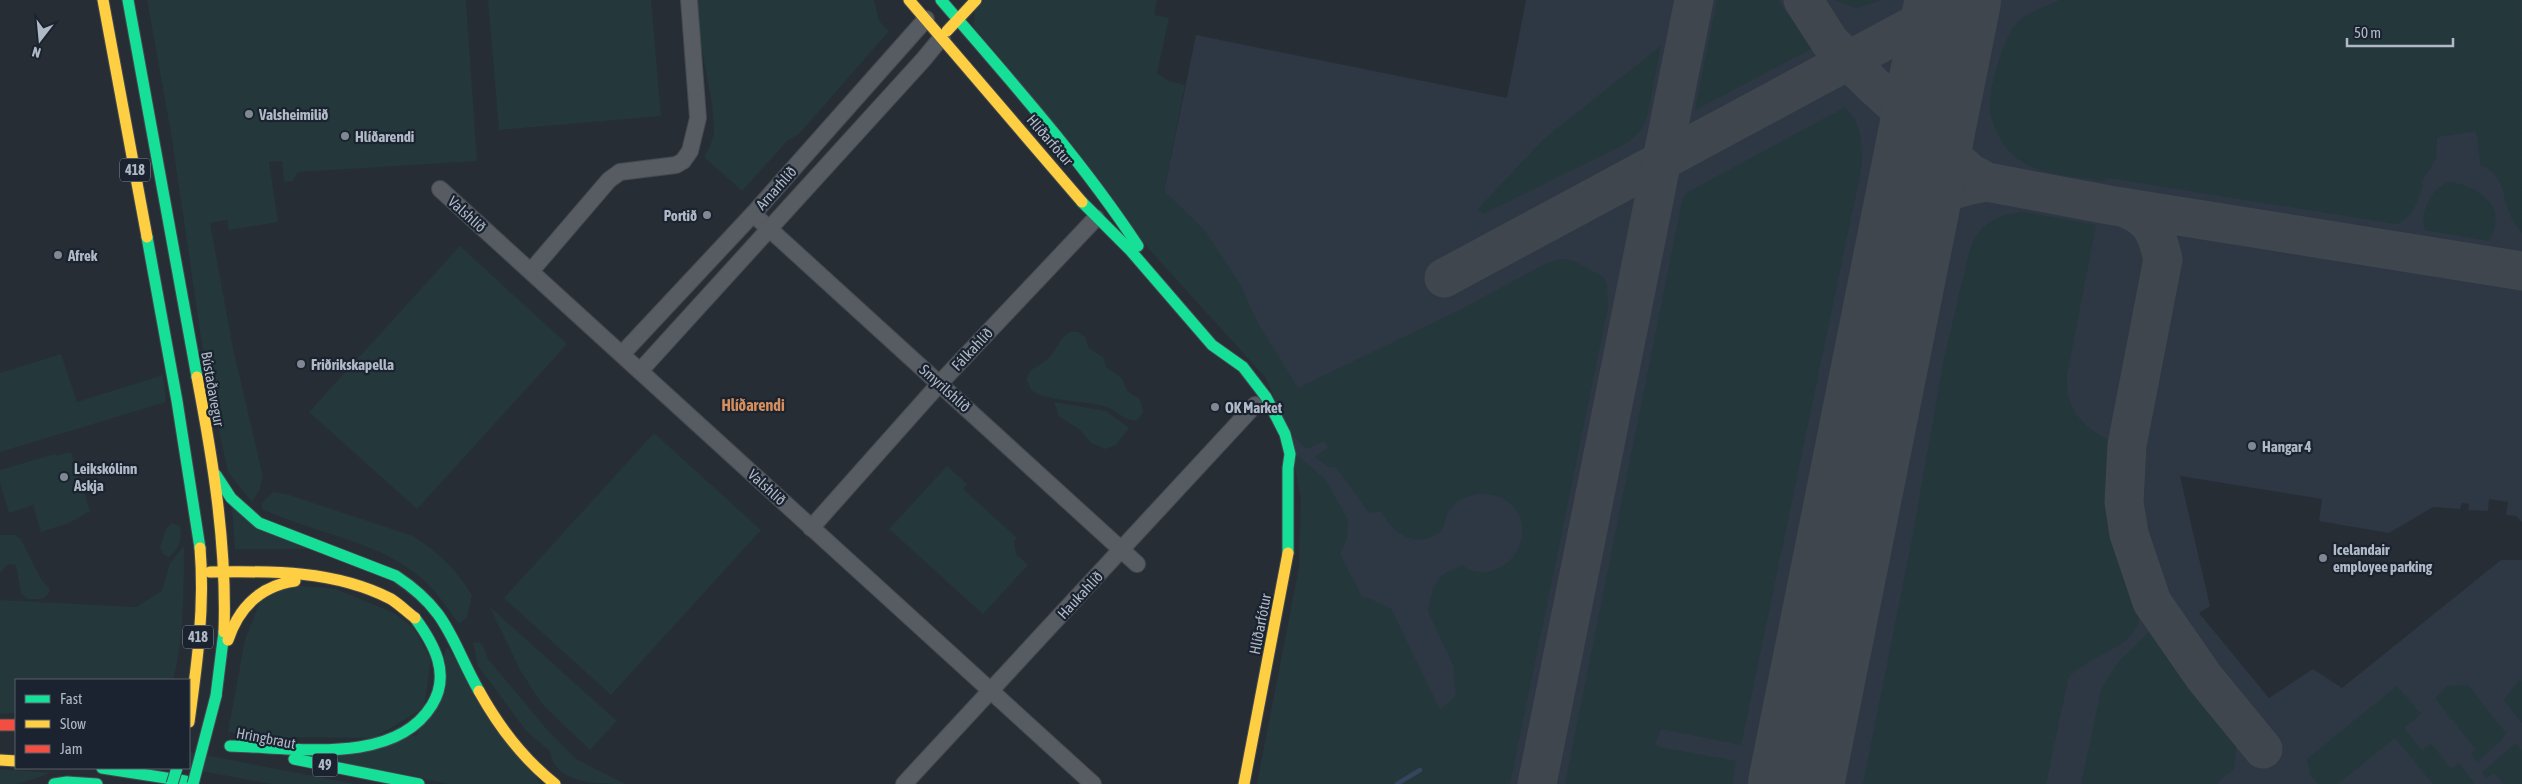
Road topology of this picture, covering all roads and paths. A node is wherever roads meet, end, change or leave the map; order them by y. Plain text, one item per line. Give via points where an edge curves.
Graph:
1 (103, 0) edge
2 (128, 0) edge
3 (689, 0) edge
4 (909, 0) edge
5 (942, 0) edge
6 (976, 0) edge
7 (926, 19) junction
8 (958, 20) junction
9 (942, 37) junction
10 (440, 189) dead end
11 (753, 214) junction
12 (1096, 218) junction
13 (768, 228) junction
14 (531, 271) junction
15 (1154, 278) junction
16 (1219, 352) junction
17 (622, 354) junction
18 (640, 371) junction
19 (1233, 377) dead end
20 (940, 383) junction
21 (1255, 405) dead end
22 (1276, 449) dead end
23 (213, 468) junction
24 (1288, 468) junction
25 (812, 528) junction
26 (1121, 550) junction
27 (229, 555) junction
28 (201, 556) junction
29 (314, 556) dead end
30 (356, 561) junction
31 (1137, 564) dead end
32 (202, 572) junction
33 (226, 572) junction
34 (336, 580) junction
35 (222, 665) junction
36 (990, 692) junction
37 (190, 717) edge
38 (0, 725) edge
39 (15, 725) edge
40 (196, 739) dead end
41 (222, 744) junction
42 (0, 760) edge
43 (15, 761) edge
44 (108, 769) edge
45 (177, 769) edge
46 (189, 782) edge
47 (54, 784) edge
48 (97, 784) edge
49 (172, 784) edge
50 (203, 784) edge
51 (419, 784) edge
52 (555, 784) edge
53 (904, 784) edge
54 (1093, 784) edge
55 (1244, 784) edge

1 - 28 main road, 418 via 176,392
2 - 23 main road, Bústaðavegur / 418
3 - 14 street via 698,118 690,151 676,165 620,172 609,180
4 - 7 main road, Hlíðarfótur
5 - 7 main road
5 - 8 main road, Hlíðarfótur
6 - 8 main road
7 - 9 main road, Hlíðarfótur
7 - 11 street, Arnarhlíð
8 - 9 main road
8 - 15 main road, Hlíðarfótur via 1103,193 1136,241
9 - 12 main road, Hlíðarfótur
9 - 13 street, Arnarhlíð
10 - 14 street, Valshlíð
11 - 13 street, Smyrilshlíð
11 - 17 street, Arnarhlíð
12 - 15 main road, Hlíðarfótur
12 - 20 street, Fálkahlíð
13 - 18 street, Arnarhlíð
13 - 20 street, Smyrilshlíð
14 - 17 street, Valshlíð
15 - 16 main road, Hlíðarfótur
16 - 19 main road, Hlíðarfótur
16 - 24 main road, Hlíðarfótur via 1243,367 1266,397 1285,434 1290,454
17 - 18 street, Valshlíð
18 - 25 street, Valshlíð
20 - 25 street, Fálkahlíð
20 - 26 street, Smyrilshlíð
21 - 26 street, Haukahlíð
22 - 24 main road
23 - 27 main road, Bústaðavegur / 418
23 - 30 main road via 232,498 259,522
24 - 55 main road, Hlíðarfótur via 1290,545
25 - 36 street, Valshlíð
26 - 31 street, Smyrilshlíð
26 - 36 street, Haukahlíð
27 - 28 main road
27 - 33 main road, Bústaðavegur / 418
28 - 32 main road, 418
29 - 30 main road
30 - 52 main road via 396,576 429,600 450,628 474,683 506,737 534,769
32 - 33 main road
32 - 37 main road, 418
33 - 34 main road via 295,572
33 - 35 main road, Bústaðavegur / 418
34 - 35 main road via 288,581 262,590 239,616 230,634
34 - 41 main road via 366,588 391,600 426,628 439,655 440,686 431,709 412,729 386,742 357,748
35 - 46 main road, Bústaðavegur / 418, bridge via 216,696
36 - 53 street, Haukahlíð
36 - 54 street, Valshlíð
38 - 39 main road
40 - 41 main road, Hringbraut / 49
41 - 51 main road, Hringbraut / 49
42 - 43 main road
44 - 46 main road
45 - 49 main road, bridge
46 - 50 main road
47 - 48 main road

